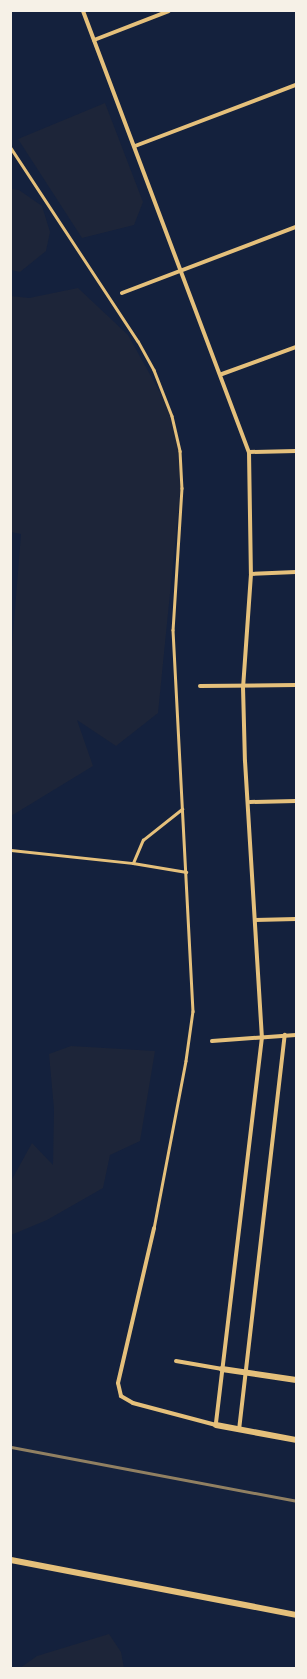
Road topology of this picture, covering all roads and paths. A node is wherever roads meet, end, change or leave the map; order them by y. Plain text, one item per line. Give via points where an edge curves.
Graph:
1 (82, 11) edge
2 (169, 11) edge
3 (94, 40) junction
4 (296, 84) edge
5 (135, 146) junction
6 (11, 148) edge
7 (296, 227) edge
8 (181, 272) junction
9 (122, 293) dead end
10 (296, 346) edge
11 (222, 374) junction
12 (296, 451) edge
13 (249, 452) junction
14 (296, 572) edge
15 (251, 574) junction
16 (296, 685) edge
17 (200, 686) dead end
18 (243, 687) junction
19 (296, 800) edge
20 (250, 802) junction
21 (183, 809) junction
22 (11, 850) edge
23 (133, 862) junction
24 (186, 872) junction
25 (296, 919) edge
26 (255, 920) junction
27 (296, 1035) edge
28 (284, 1036) junction
29 (262, 1037) junction
30 (212, 1040) dead end
31 (154, 1228) joint
32 (176, 1361) dead end
33 (222, 1369) junction
34 (245, 1373) junction
35 (296, 1380) edge
36 (216, 1425) junction
37 (239, 1430) junction
38 (296, 1440) edge
39 (11, 1560) edge
40 (296, 1615) edge

1 - 3 street
2 - 3 street
3 - 5 street
4 - 5 street
5 - 8 street
6 - 21 lane via 138,341 154,370 172,416 180,451 182,488 173,630
7 - 8 street
8 - 9 street
8 - 11 street
10 - 11 street
11 - 13 street
12 - 13 street
13 - 15 street
14 - 15 street
15 - 18 street
16 - 18 street
17 - 18 street
18 - 20 street via 245,761
19 - 20 street
20 - 26 street
21 - 23 lane via 143,840
21 - 24 lane
22 - 23 lane
23 - 24 lane
24 - 31 lane via 193,1012
25 - 26 street
26 - 29 street
27 - 28 street
28 - 29 street
28 - 34 street
29 - 30 street
29 - 33 street
31 - 36 street via 118,1384 121,1396 132,1403
32 - 33 street
33 - 34 street
33 - 36 street
34 - 35 street
34 - 37 street
36 - 37 street
37 - 38 street
39 - 40 street

